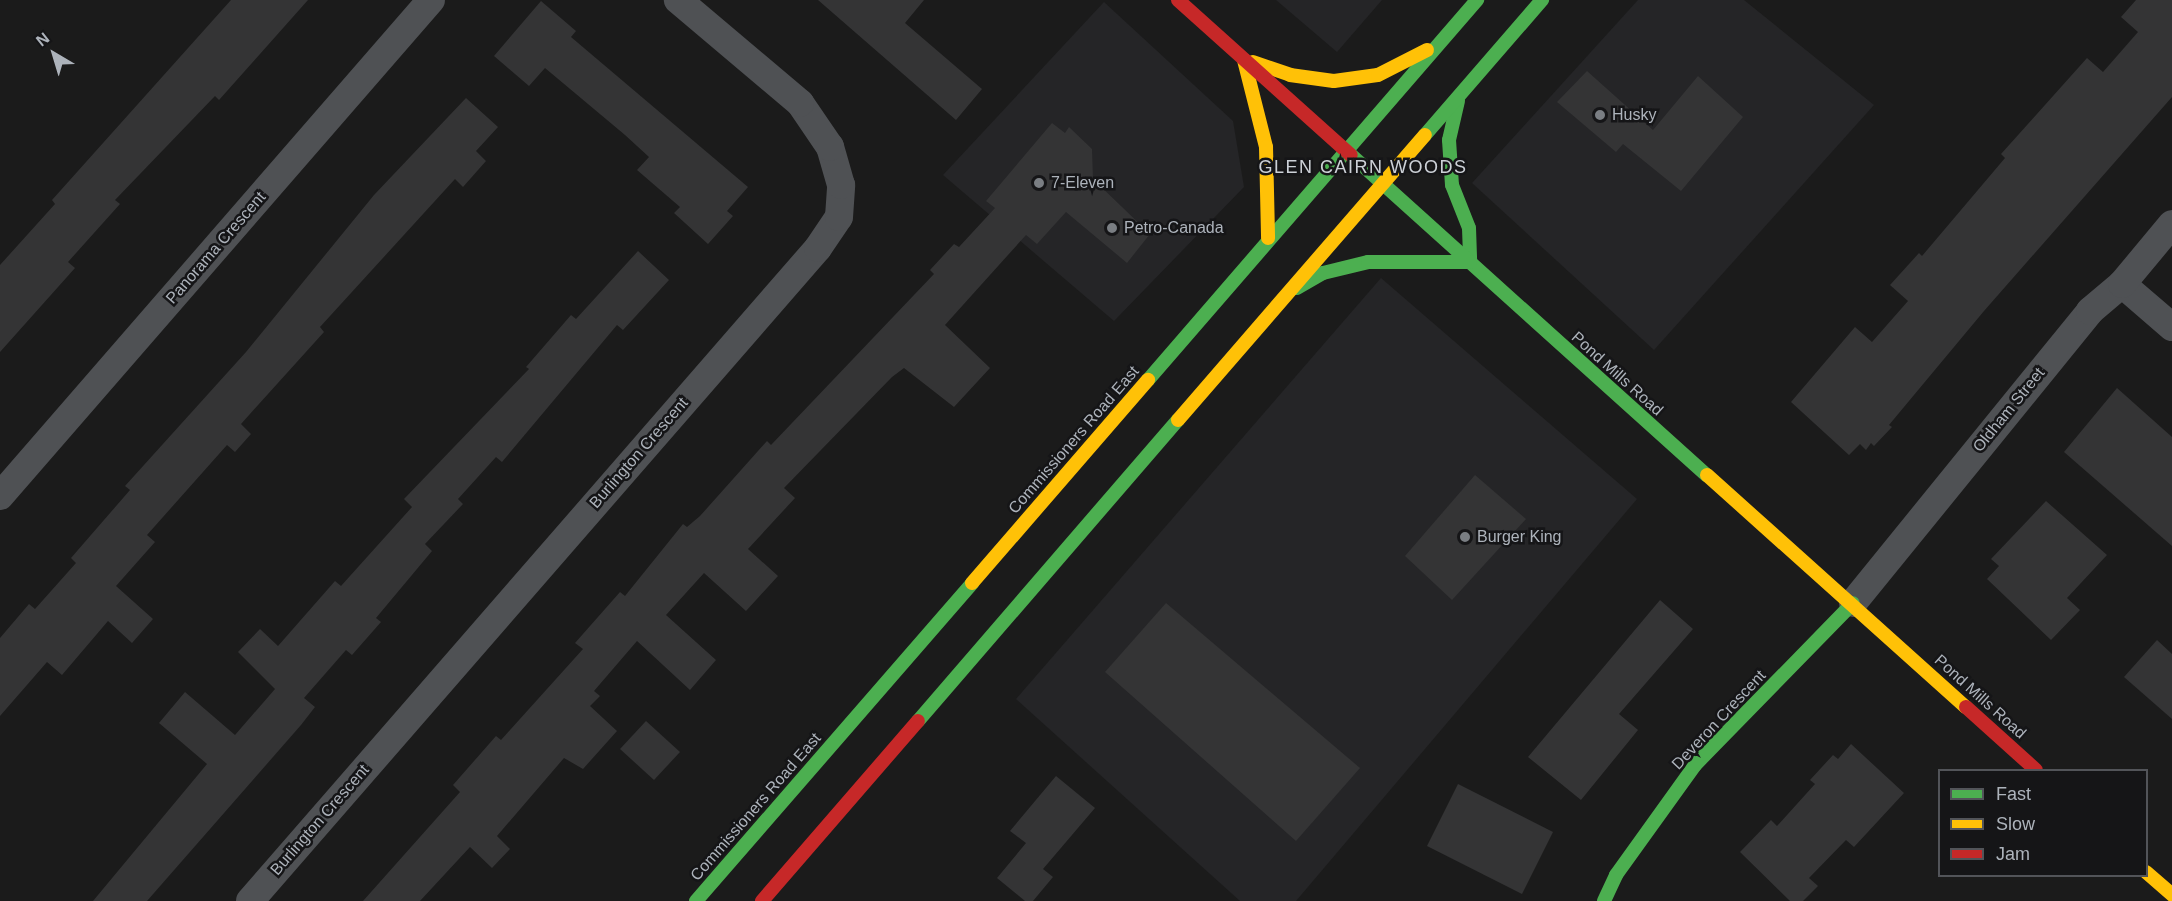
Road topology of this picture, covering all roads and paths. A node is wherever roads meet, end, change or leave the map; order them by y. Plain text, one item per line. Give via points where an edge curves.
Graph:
1 (431, 0) edge
2 (678, 0) edge
3 (1178, 0) edge
4 (1477, 0) edge
5 (1542, 0) edge
6 (1453, 29) junction
7 (1243, 59) junction
8 (1459, 96) junction
9 (1347, 152) junction
10 (1382, 184) junction
11 (2172, 224) edge
12 (1268, 238) junction
13 (1470, 262) junction
14 (2122, 284) junction
15 (1283, 296) junction
16 (2172, 327) edge
17 (0, 496) edge
18 (1853, 603) junction
19 (2034, 769) edge
20 (2148, 874) edge
21 (2172, 895) edge
22 (250, 901) edge
23 (696, 901) edge
24 (762, 901) edge
25 (1604, 901) edge

1 - 17 street, Panorama Crescent
2 - 22 street, Burlington Crescent via 800,103 830,147 841,185 839,217
3 - 7 main road, Pond Mills Road
4 - 6 main road, Commissioners Road East
5 - 8 main road
6 - 7 main road via 1418,57 1368,76 1334,81 1290,75
6 - 9 main road, Commissioners Road East
7 - 9 main road, Pond Mills Road
7 - 12 main road via 1266,147
8 - 10 main road
8 - 13 main road via 1449,140 1452,185 1469,228
9 - 10 main road, Pond Mills Road
9 - 12 main road, Commissioners Road East
10 - 13 main road, Pond Mills Road
10 - 15 main road
11 - 14 street, Oldham Street
12 - 23 main road, Commissioners Road East
13 - 15 main road via 1368,262 1323,273
13 - 18 main road, Pond Mills Road
14 - 16 street
14 - 18 street, Oldham Street via 2090,311
15 - 24 main road
18 - 19 main road, Pond Mills Road
18 - 25 main road, Deveron Crescent via 1695,765 1616,875
20 - 21 main road

